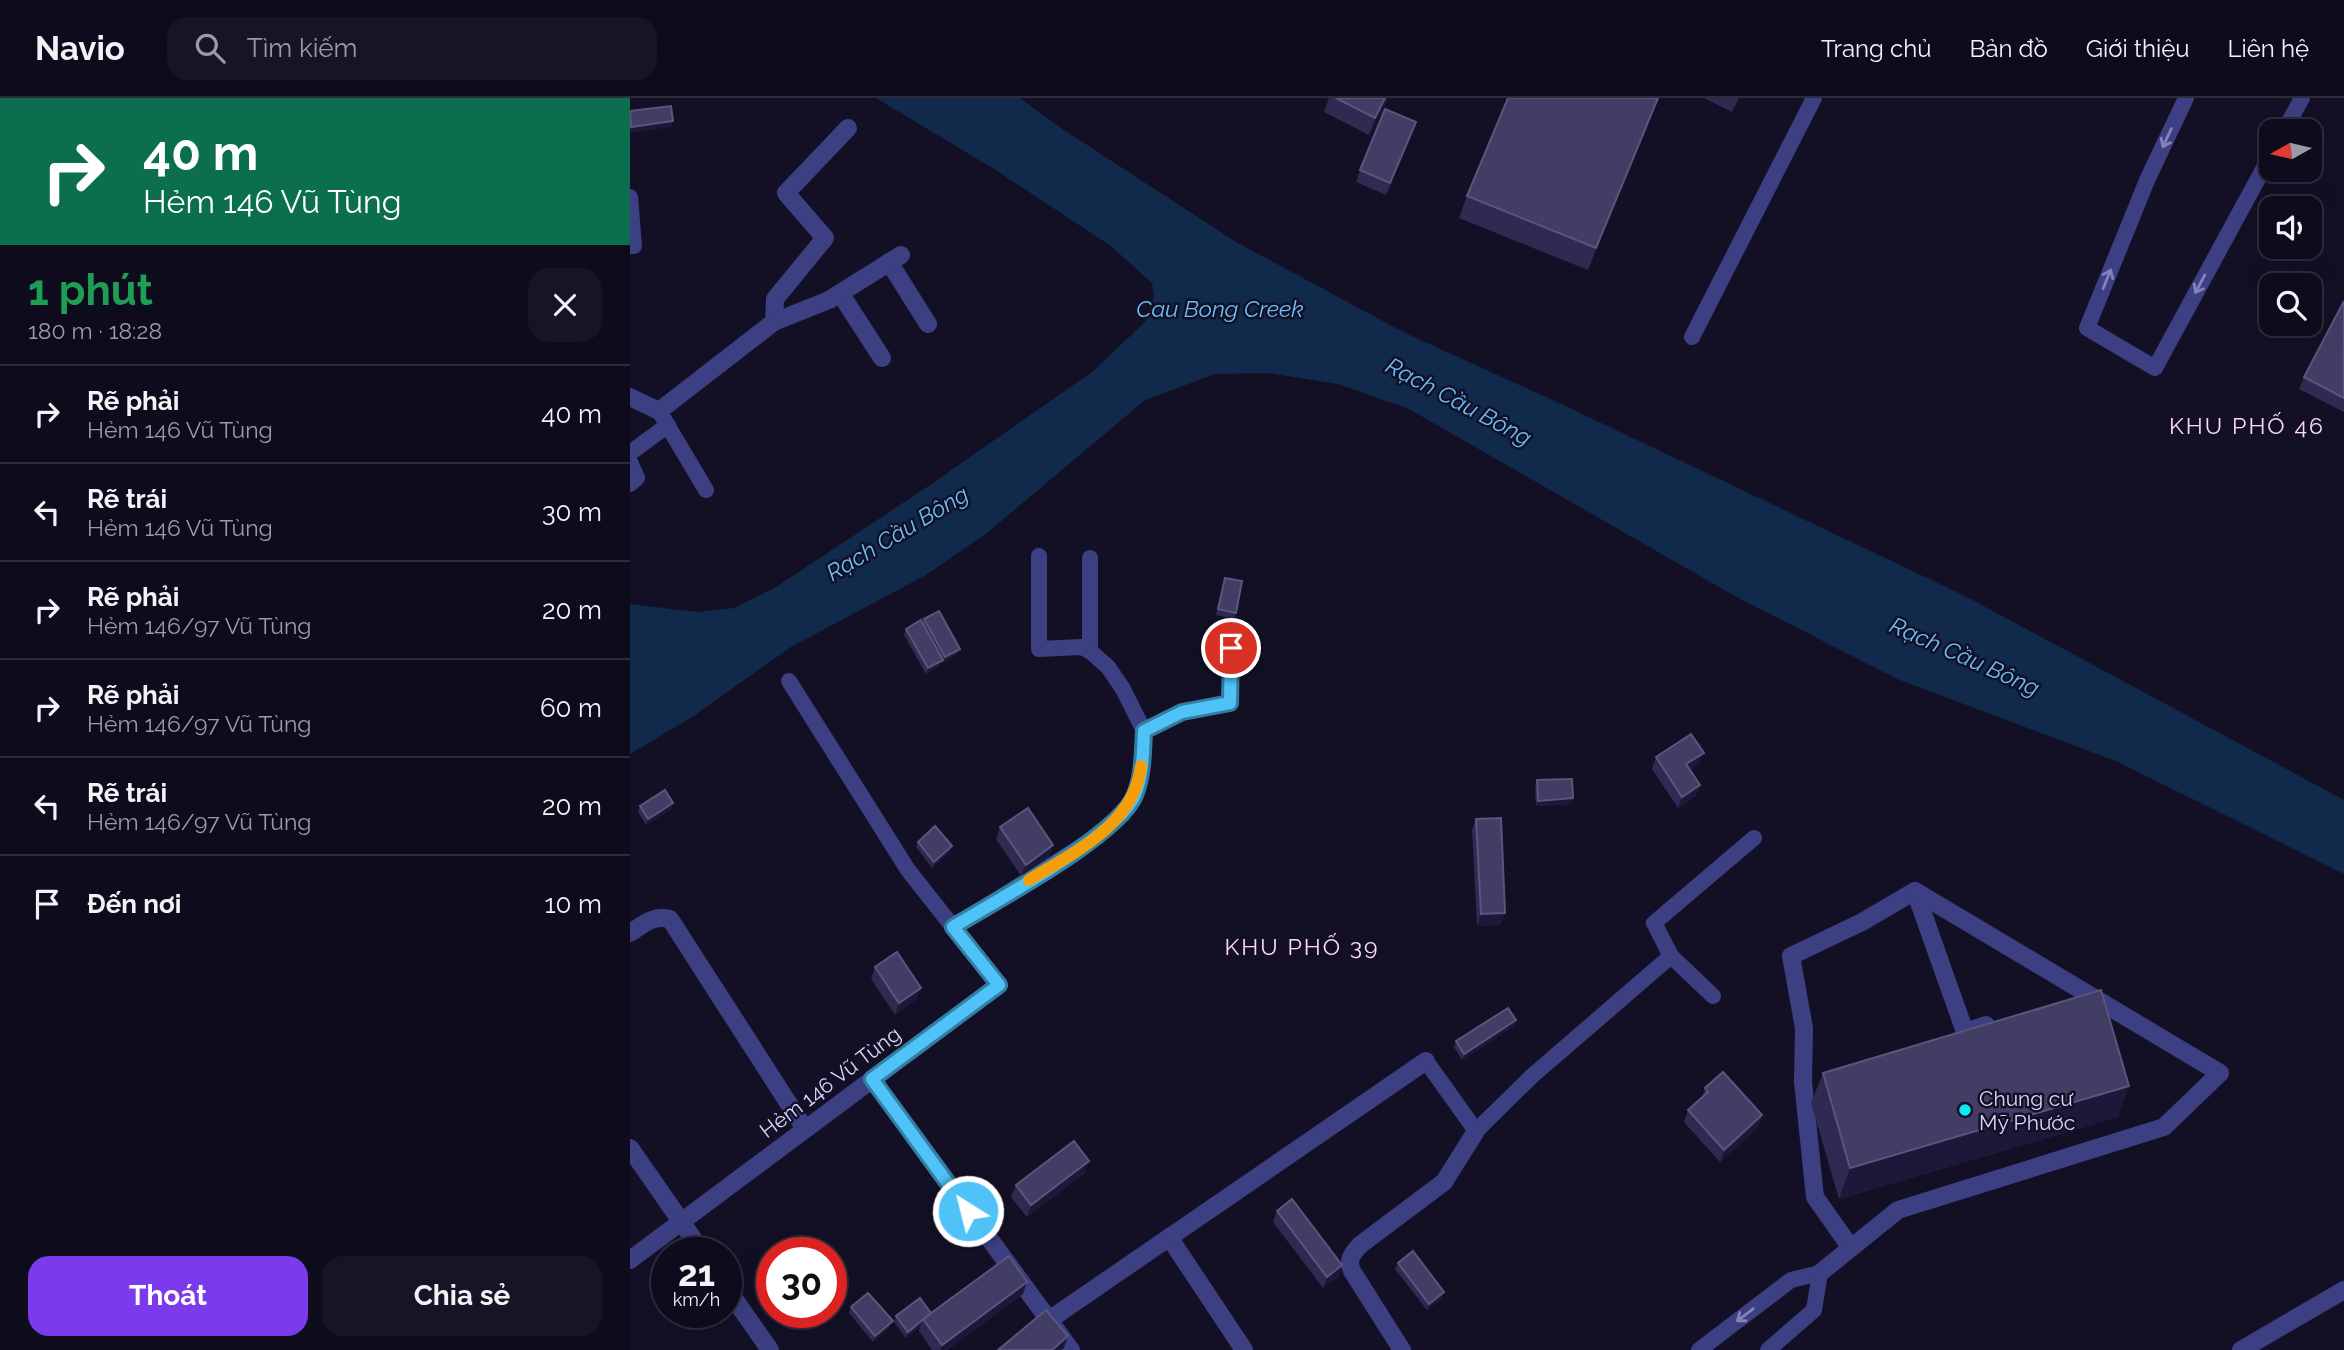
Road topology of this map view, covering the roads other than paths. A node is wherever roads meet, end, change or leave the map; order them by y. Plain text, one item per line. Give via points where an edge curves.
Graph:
1 (1814, 98) edge
2 (2186, 98) edge
3 (2302, 98) edge
4 (2291, 119) edge
5 (848, 128) dead end
6 (2259, 176) edge
7 (630, 197) edge
8 (630, 246) edge
9 (840, 293) junction
10 (774, 322) junction
11 (928, 324) dead end
12 (1692, 337) dead end
13 (882, 358) dead end
14 (630, 397) edge
15 (664, 418) junction
16 (630, 453) edge
17 (630, 462) edge
18 (630, 484) edge
19 (706, 490) dead end
20 (1039, 556) dead end
21 (1090, 558) dead end
22 (1231, 648) dead end
23 (1090, 651) junction
24 (789, 681) dead end
25 (1144, 731) junction
26 (1754, 838) dead end
27 (1915, 891) junction
28 (953, 927) junction
29 (630, 933) edge
30 (1671, 956) junction
31 (2089, 995) junction
32 (1713, 996) dead end
33 (2064, 1002) edge
34 (2002, 1021) edge
35 (1426, 1061) joint
36 (872, 1079) junction
37 (805, 1129) junction
38 (1476, 1131) junction
39 (630, 1148) edge
40 (681, 1222) junction
41 (692, 1237) edge
42 (1169, 1237) junction
43 (1851, 1248) junction
44 (630, 1260) edge
45 (1820, 1273) junction
46 (2344, 1290) edge
47 (742, 1310) edge
48 (1049, 1320) junction
49 (770, 1350) edge
50 (1071, 1350) edge
51 (1244, 1350) edge
52 (1402, 1350) edge
53 (1699, 1350) edge
54 (1768, 1350) edge
55 (2241, 1350) edge

1 - 12 lane
2 - 6 lane via 2087,328 2155,368
3 - 4 lane
5 - 10 street via 786,193 825,238 775,299
7 - 8 lane via 634,246
9 - 10 street
9 - 11 street via 895,258
9 - 13 street
10 - 15 street
14 - 15 street
15 - 16 lane
15 - 19 lane
17 - 18 lane via 637,478
20 - 23 lane via 1039,649 1081,647
21 - 23 lane
22 - 25 lane via 1230,703 1182,712
23 - 25 lane via 1123,689
24 - 28 lane via 908,870
25 - 28 lane via 1140,776 1123,814 1068,856
26 - 30 lane via 1654,923
27 - 31 street
27 - 34 street via 1959,1033
27 - 43 street via 1791,956 1804,1028 1815,1197
28 - 36 street, Hẻm 146 Vũ Tùng via 999,985
29 - 37 street via 654,918 670,919
30 - 32 lane
30 - 38 lane via 1532,1076
31 - 33 street
31 - 43 street via 2220,1073 2164,1127 1898,1210
35 - 38 lane
35 - 42 street
36 - 37 street, Hẻm 146 Vũ Tùng
36 - 48 street
37 - 40 street, Hẻm 146 Vũ Tùng
38 - 52 street via 1444,1181 1350,1255 1352,1271
39 - 40 street
40 - 41 street
40 - 44 street, Hẻm 146 Vũ Tùng
42 - 48 street
42 - 51 street
43 - 45 street
45 -> 53 lane via 1791,1280
45 - 54 lane via 1814,1310
46 - 55 street
47 - 49 street
48 - 50 street

